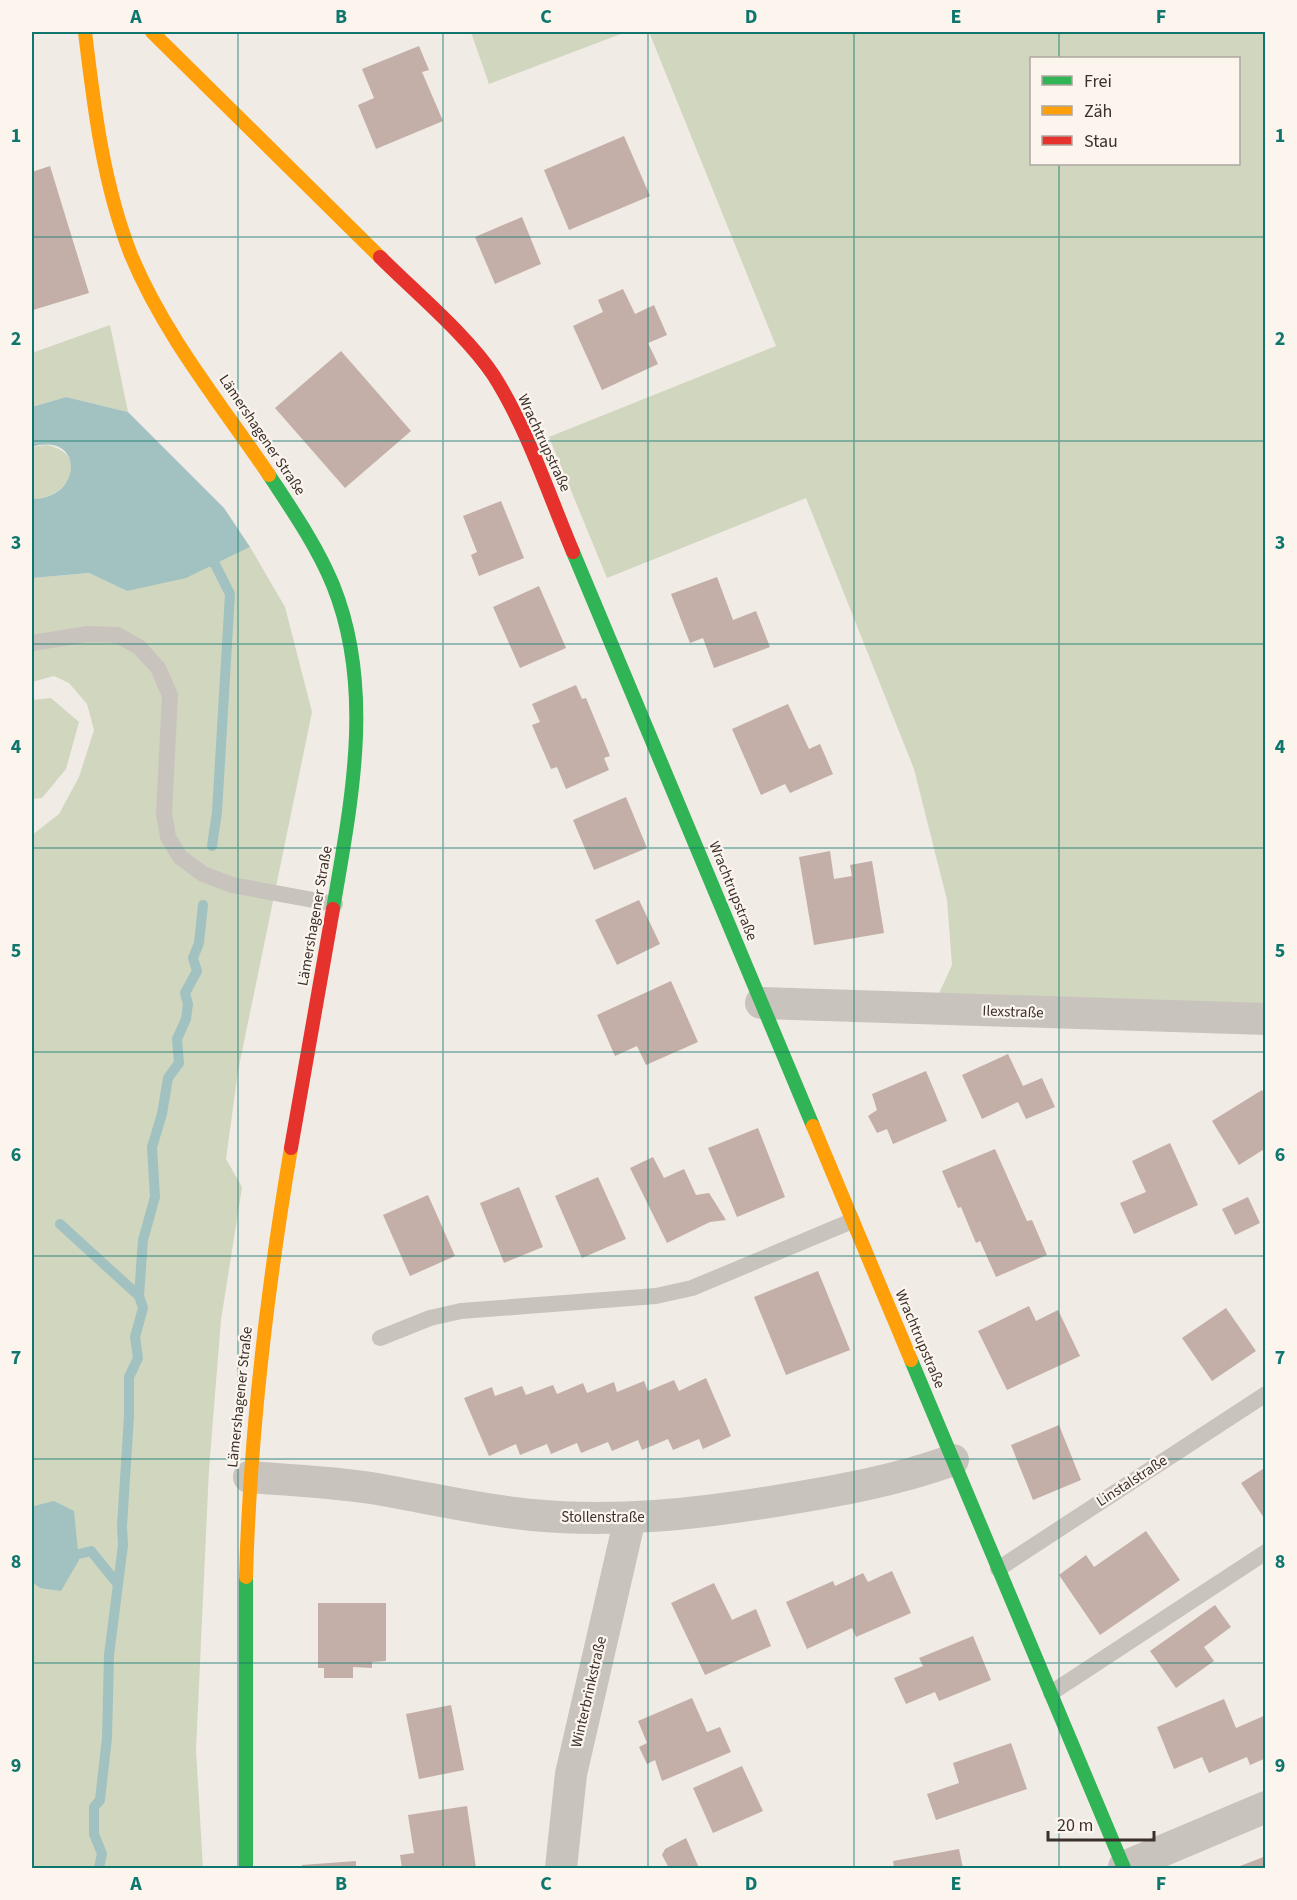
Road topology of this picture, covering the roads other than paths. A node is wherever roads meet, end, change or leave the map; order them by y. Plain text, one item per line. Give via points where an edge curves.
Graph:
1 (85, 32) edge
2 (152, 32) edge
3 (32, 643) edge
4 (335, 904) junction
5 (761, 1003) junction
6 (1266, 1019) edge
7 (852, 1221) junction
8 (380, 1338) dead end
9 (1266, 1394) edge
10 (953, 1460) junction
11 (249, 1477) junction
12 (630, 1518) junction
13 (1266, 1552) edge
14 (999, 1569) junction
15 (1051, 1693) junction
16 (1266, 1807) edge
17 (1124, 1868) edge
18 (246, 1869) edge
19 (561, 1869) edge

1 - 4 street, Lämershagener Straße via 107,184 130,253 173,333 309,534 332,579 347,627 358,723
2 - 5 street, Wrachtrupstraße via 453,329 493,375 520,426 600,611
3 - 4 lane via 88,634 117,635 139,647 158,668 170,695 164,813 168,837 180,857 203,874 232,885
4 - 11 street, Lämershagener Straße via 265,1323
5 - 6 street, Ilexstraße
5 - 7 street, Wrachtrupstraße
7 - 8 lane via 692,1288 656,1296 461,1311 430,1318
7 - 10 street, Wrachtrupstraße
9 - 14 lane, Linstalstraße
10 - 12 street, Stollenstraße via 861,1487 677,1515
10 - 14 street, Wrachtrupstraße
11 - 12 street, Stollenstraße via 371,1488 531,1515
11 - 18 street, Lämershagener Straße via 244,1606
12 - 19 street, Winterbrinkstraße via 571,1774
13 - 15 lane
14 - 15 street, Wrachtrupstraße
15 - 17 street, Wrachtrupstraße
16 - 17 street

